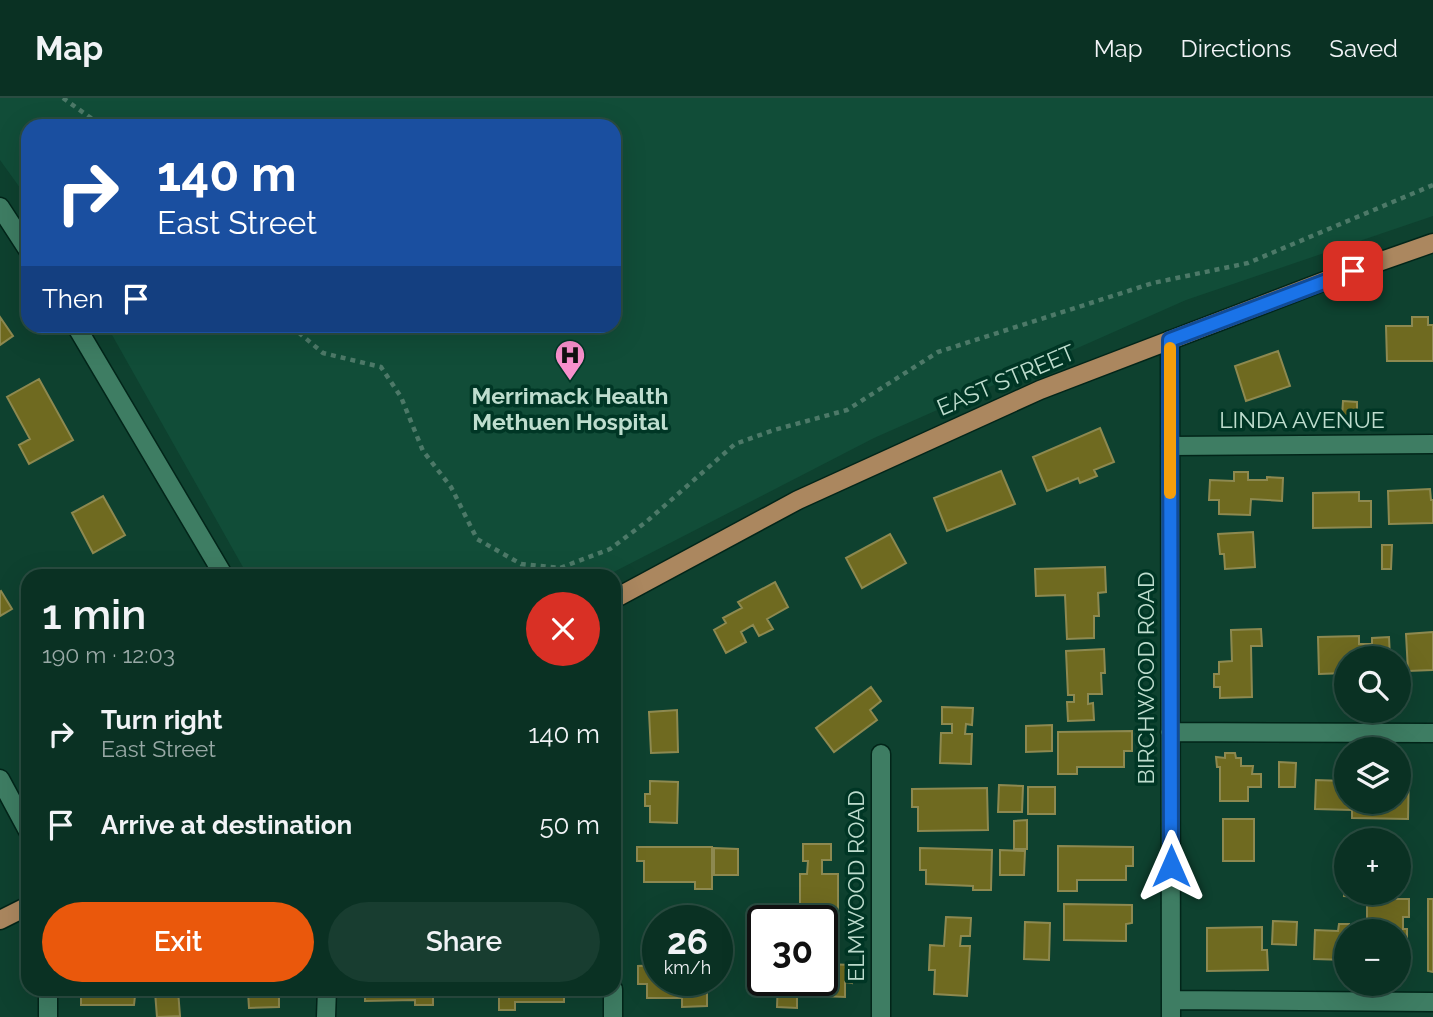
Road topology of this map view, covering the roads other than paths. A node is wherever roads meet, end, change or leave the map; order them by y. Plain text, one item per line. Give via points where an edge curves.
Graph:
1 (0, 207) edge
2 (21, 239) edge
3 (1430, 245) edge
4 (80, 333) edge
5 (1170, 340) junction
6 (1433, 444) edge
7 (1170, 446) junction
8 (220, 569) edge
9 (621, 595) edge
10 (1170, 732) junction
11 (1433, 733) edge
12 (881, 754) dead end
13 (0, 779) edge
14 (21, 818) edge
15 (21, 909) edge
16 (0, 920) edge
17 (48, 996) edge
18 (327, 996) edge
19 (613, 996) edge
20 (1433, 1002) edge
21 (1171, 1009) edge
22 (48, 1017) edge
23 (327, 1017) edge
24 (613, 1017) edge
25 (881, 1017) edge

1 - 2 street
3 - 5 main road, EAST STREET
4 - 8 street
5 - 7 street, BIRCHWOOD ROAD
5 - 9 main road, EAST STREET via 1040,390 798,500
6 - 7 street, LINDA AVENUE
7 - 10 street, BIRCHWOOD ROAD
10 - 11 street
10 - 21 street, BIRCHWOOD ROAD
12 - 25 street, ELMWOOD ROAD
13 - 14 street
15 - 16 main road
17 - 22 street
18 - 23 street
19 - 24 street
20 - 21 street

